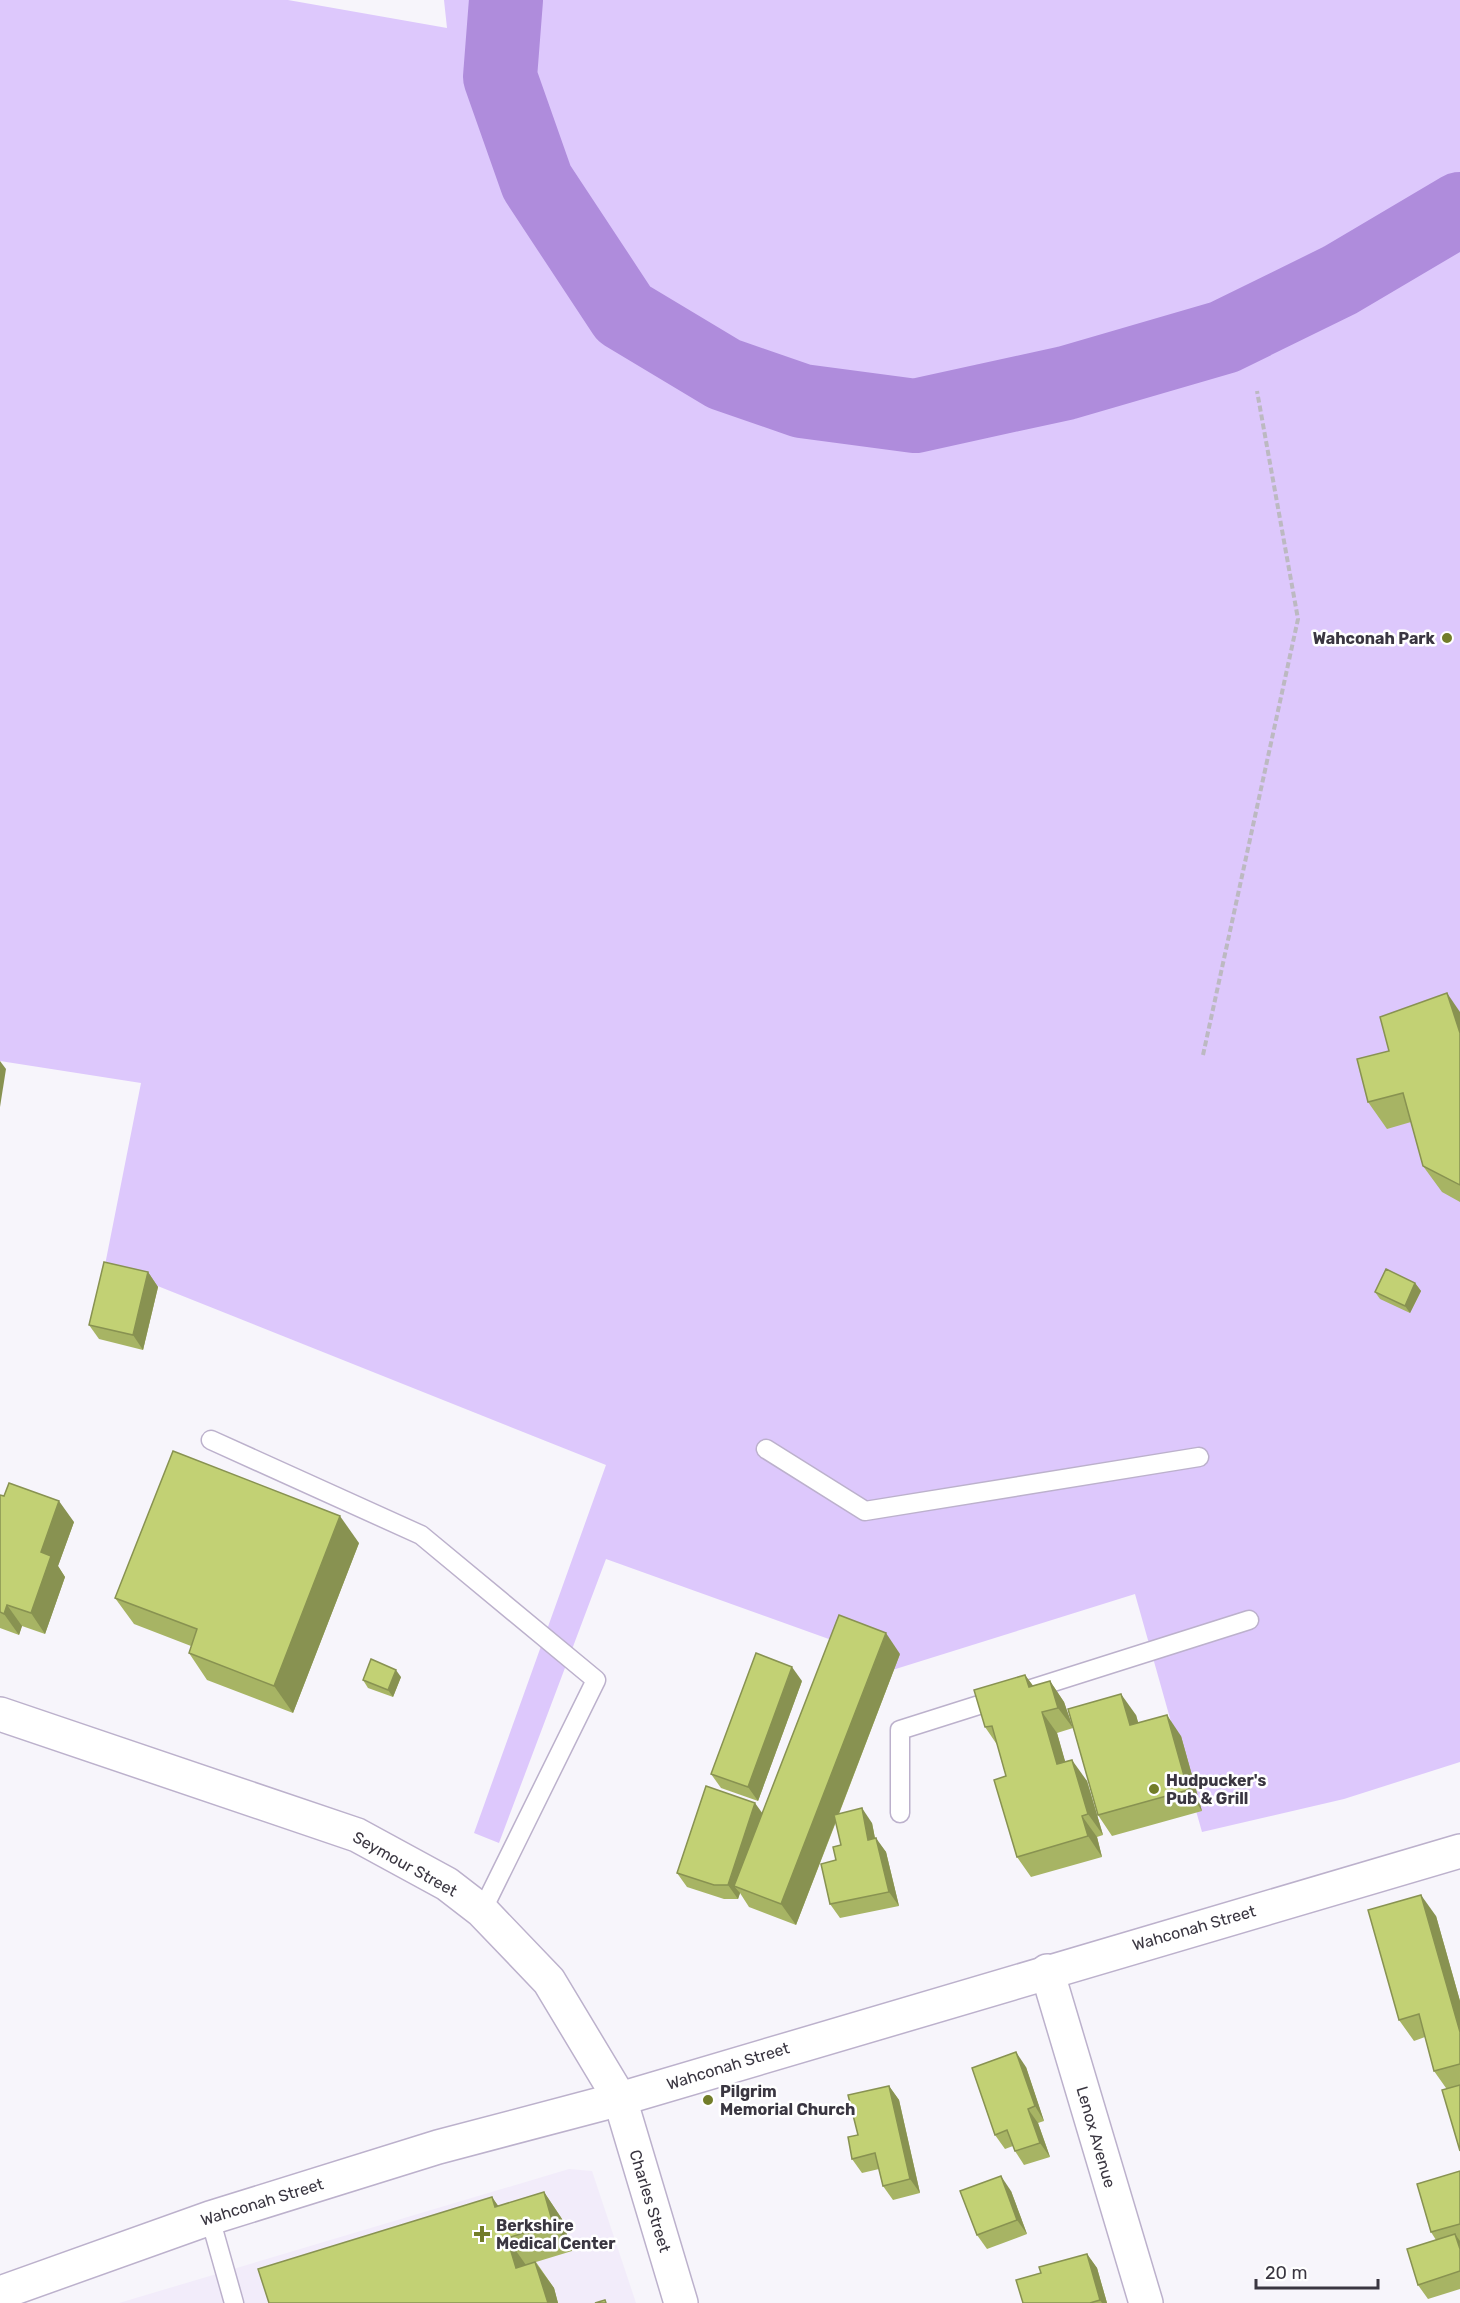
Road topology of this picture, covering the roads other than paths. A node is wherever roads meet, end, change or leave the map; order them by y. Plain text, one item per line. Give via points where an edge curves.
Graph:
1 (211, 1440) dead end
2 (766, 1449) dead end
3 (1198, 1457) dead end
4 (1249, 1620) dead end
5 (0, 1714) edge
6 (900, 1813) dead end
7 (1460, 1851) edge
8 (482, 1911) junction
9 (1047, 1971) junction
10 (620, 2099) junction
11 (210, 2218) junction
12 (0, 2293) edge
13 (234, 2303) edge
14 (681, 2303) edge
15 (1146, 2303) edge

1 - 8 lane via 421,1535 596,1680
2 - 3 lane via 865,1511
4 - 6 lane via 900,1730
5 - 8 street, Seymour Street via 357,1834 447,1884
7 - 9 street, Wahconah Street
8 - 10 street, Seymour Street via 549,1981
9 - 10 street, Wahconah Street
9 - 15 street, Lenox Avenue
10 - 11 street, Wahconah Street via 438,2147
10 - 14 street, Charles Street
11 - 12 street, Wahconah Street
11 - 13 lane

